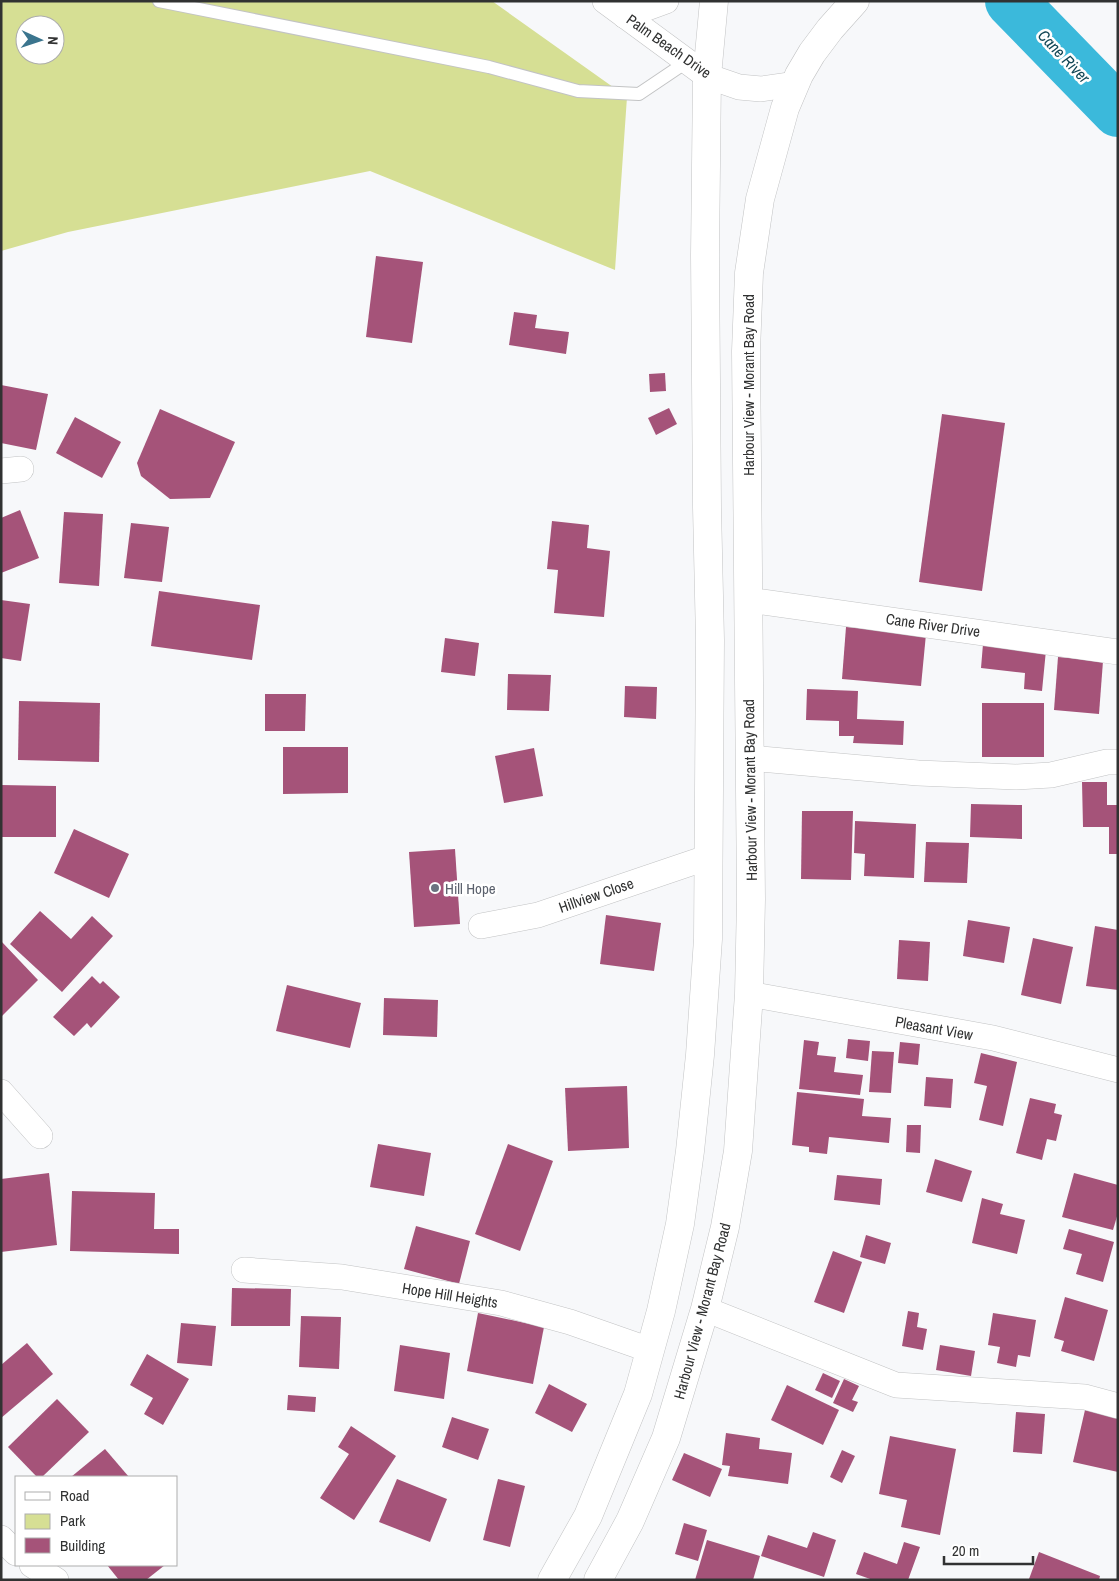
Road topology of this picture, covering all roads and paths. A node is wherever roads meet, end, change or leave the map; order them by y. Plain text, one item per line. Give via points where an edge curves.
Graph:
1 (159, 1) edge
2 (666, 1) edge
3 (714, 1) edge
4 (855, 1) edge
5 (615, 9) edge
6 (698, 69) junction
7 (795, 84) junction
8 (748, 600) junction
9 (1118, 652) edge
10 (749, 758) junction
11 (1118, 762) edge
12 (709, 857) junction
13 (481, 926) dead end
14 (749, 994) junction
15 (1118, 1070) edge
16 (1, 1092) edge
17 (40, 1136) dead end
18 (244, 1270) dead end
19 (705, 1309) junction
20 (650, 1350) junction
21 (1118, 1406) edge
22 (1, 1538) edge
23 (15, 1552) edge
24 (34, 1566) edge
25 (56, 1580) edge
26 (552, 1580) edge
27 (598, 1580) edge

1 - 6 lane via 489,67 578,91 639,94
2 - 5 street
3 - 6 highway
4 - 7 highway, Harbour View - Morant Bay Road via 830,29
5 - 6 street, Palm Beach Drive
6 - 7 street, Palm Beach Drive via 739,87 760,90
6 - 12 highway via 705,265
7 - 8 highway, Harbour View - Morant Bay Road via 785,108 760,199 749,273 746,351
8 - 9 street, Cane River Drive
8 - 10 highway, Harbour View - Morant Bay Road
10 - 11 street via 918,773 1016,777 1051,775
10 - 14 highway, Harbour View - Morant Bay Road
12 - 13 street, Hillview Close via 538,915
12 - 20 highway via 708,939 690,1151 680,1224
14 - 15 street, Pleasant View via 993,1038
14 - 19 highway, Harbour View - Morant Bay Road via 738,1151 725,1228
16 - 17 street
18 - 20 street, Hope Hill Heights via 342,1277 501,1303 570,1322
19 - 21 street via 896,1385 1085,1397
19 - 27 highway, Harbour View - Morant Bay Road via 666,1438 630,1521
20 - 26 highway via 638,1394 588,1516
22 - 23 street
24 - 25 street

